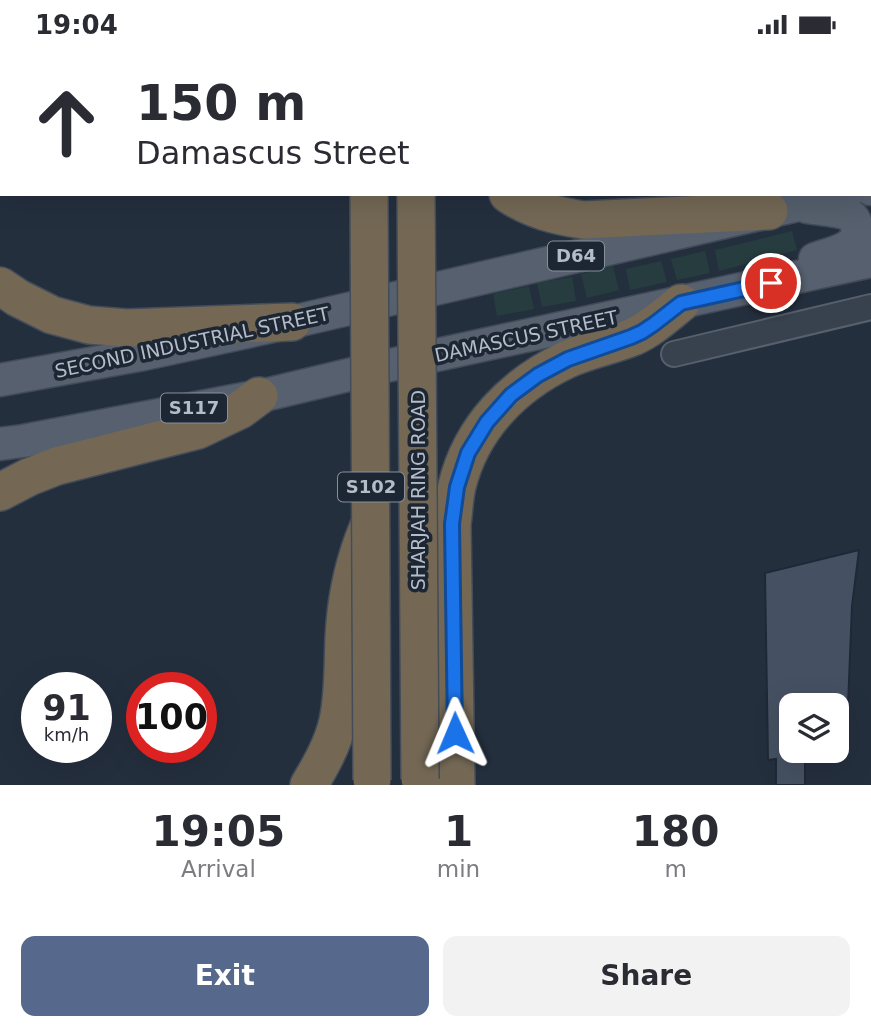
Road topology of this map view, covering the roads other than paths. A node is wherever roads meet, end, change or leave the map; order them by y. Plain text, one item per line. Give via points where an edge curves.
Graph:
1 (416, 196) edge
2 (511, 196) edge
3 (837, 196) edge
4 (365, 198) edge
5 (784, 208) junction
6 (871, 261) edge
7 (0, 286) edge
8 (722, 294) junction
9 (681, 303) junction
10 (871, 307) edge
11 (292, 322) junction
12 (674, 354) dead end
13 (0, 380) edge
14 (259, 396) junction
15 (0, 444) edge
16 (0, 492) edge
17 (371, 521) junction
18 (314, 777) edge
19 (372, 782) edge
20 (420, 782) edge
21 (456, 785) edge

1 - 20 highway, SHARJAH RING ROAD / S102, bridge
2 - 5 highway via 549,213 583,219
3 - 5 main road, D64
4 - 17 highway, S102, bridge
5 - 8 main road via 843,213 856,222 857,237 846,248
5 - 11 main road, SECOND INDUSTRIAL STREET / D64
6 - 8 main road, DAMASCUS STREET
7 - 11 highway via 52,315 89,325 127,328
8 - 9 main road, DAMASCUS STREET
9 - 14 main road, DAMASCUS STREET / S117
9 - 21 highway via 642,332 538,375 511,395 468,453 452,524
10 - 12 street
11 - 13 main road, SECOND INDUSTRIAL STREET
14 - 15 main road, S117
14 - 16 highway via 198,430 57,466
17 - 18 highway via 349,588 338,722
17 - 19 highway, S102, bridge

